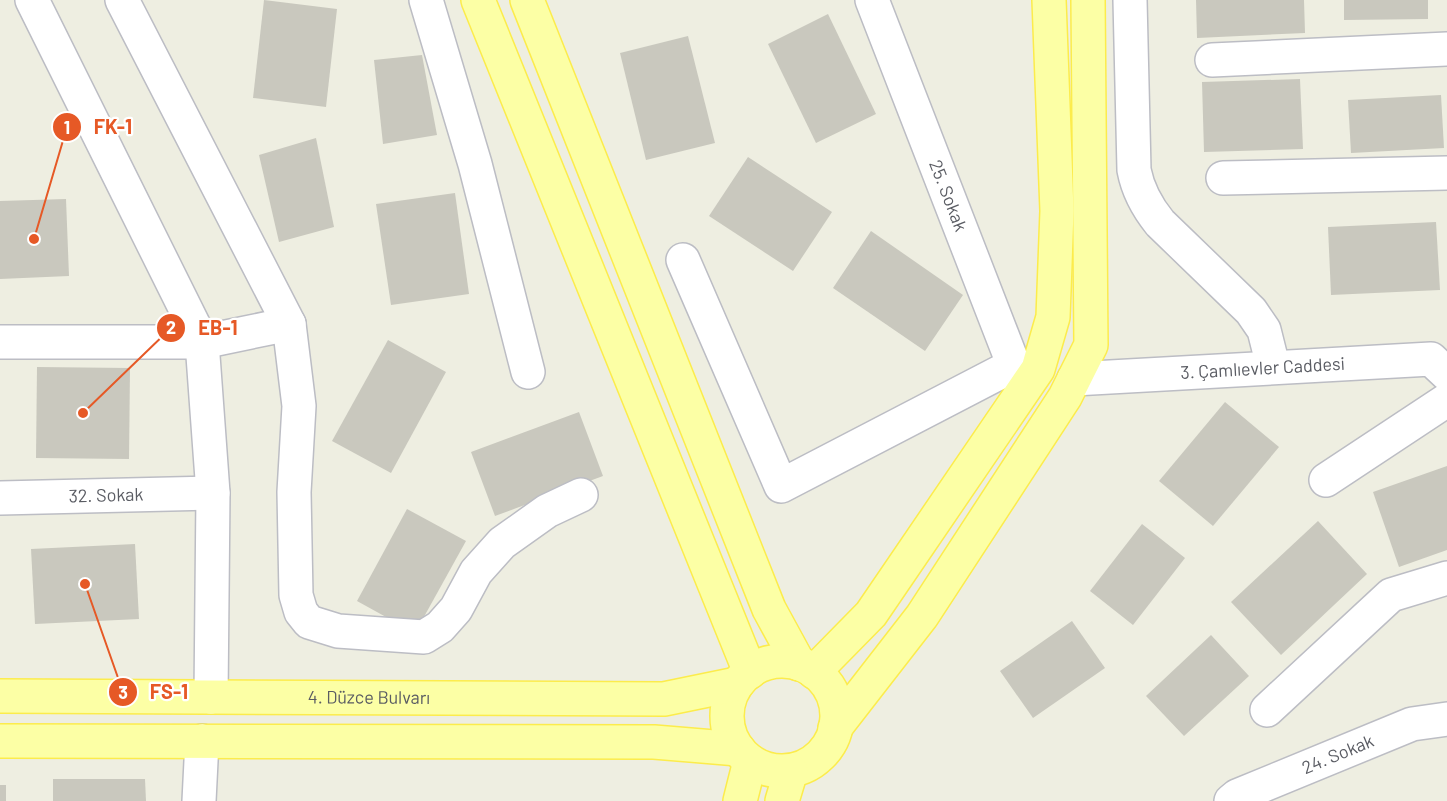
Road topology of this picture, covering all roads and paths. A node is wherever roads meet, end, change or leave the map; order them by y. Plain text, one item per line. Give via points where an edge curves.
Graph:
1 (32, 0) edge
2 (122, 0) edge
3 (426, 0) edge
4 (478, 0) edge
5 (527, 0) edge
6 (872, 0) edge
7 (1048, 0) edge
8 (1088, 0) edge
9 (1130, 0) edge
10 (1447, 50) edge
11 (1212, 60) dead end
12 (1447, 173) edge
13 (1223, 178) dead end
14 (683, 260) dead end
15 (289, 324) junction
16 (0, 342) edge
17 (202, 342) junction
18 (1442, 358) edge
19 (1273, 366) junction
20 (528, 372) dead end
21 (1018, 378) junction
22 (1074, 380) junction
23 (1447, 399) edge
24 (1326, 480) dead end
25 (213, 493) junction
26 (581, 495) dead end
27 (0, 498) edge
28 (1447, 578) edge
29 (806, 668) junction
30 (743, 678) junction
31 (0, 696) edge
32 (212, 697) junction
33 (1267, 710) dead end
34 (1447, 720) edge
35 (835, 728) junction
36 (0, 741) edge
37 (202, 741) junction
38 (744, 755) junction
39 (786, 786) edge
40 (199, 801) edge
41 (740, 801) edge
42 (1231, 801) edge

1 - 17 street
2 - 15 street
3 - 20 street via 466,132
4 - 30 main road
5 - 29 main road via 770,609
6 - 21 street, 25. Sokak
7 - 21 main road via 1058,212 1053,318 1038,369
8 - 22 main road via 1091,345
9 - 19 street via 1137,184 1160,223 1251,311 1264,330
10 - 11 street
12 - 13 street
14 - 21 street via 781,486
15 - 17 street
15 - 26 street via 299,406 294,492 296,595 309,622 338,631 424,637 440,627 456,609 476,572 502,543 539,516
16 - 17 street
17 - 25 street
18 - 19 street, 3. Çamlıevler Caddesi
19 - 22 street, 3. Çamlıevler Caddesi
21 - 29 main road via 872,614
22 - 35 main road via 922,616
23 - 24 street
25 - 27 street, 32. Sokak
25 - 32 street
28 - 33 street via 1390,595
29 - 30 main road via 782,661 765,664
29 - 35 main road via 825,683 833,697 837,712
30 - 32 main road, 4. Düzce Bulvarı via 664,699
30 - 38 main road via 730,699 727,716 730,734
31 - 32 main road, 4. Düzce Bulvarı
34 - 42 street, 24. Sokak via 1412,724
35 - 39 main road via 820,756
36 - 37 main road
37 - 38 main road via 654,742
37 - 40 street
38 - 39 main road
38 - 41 main road

